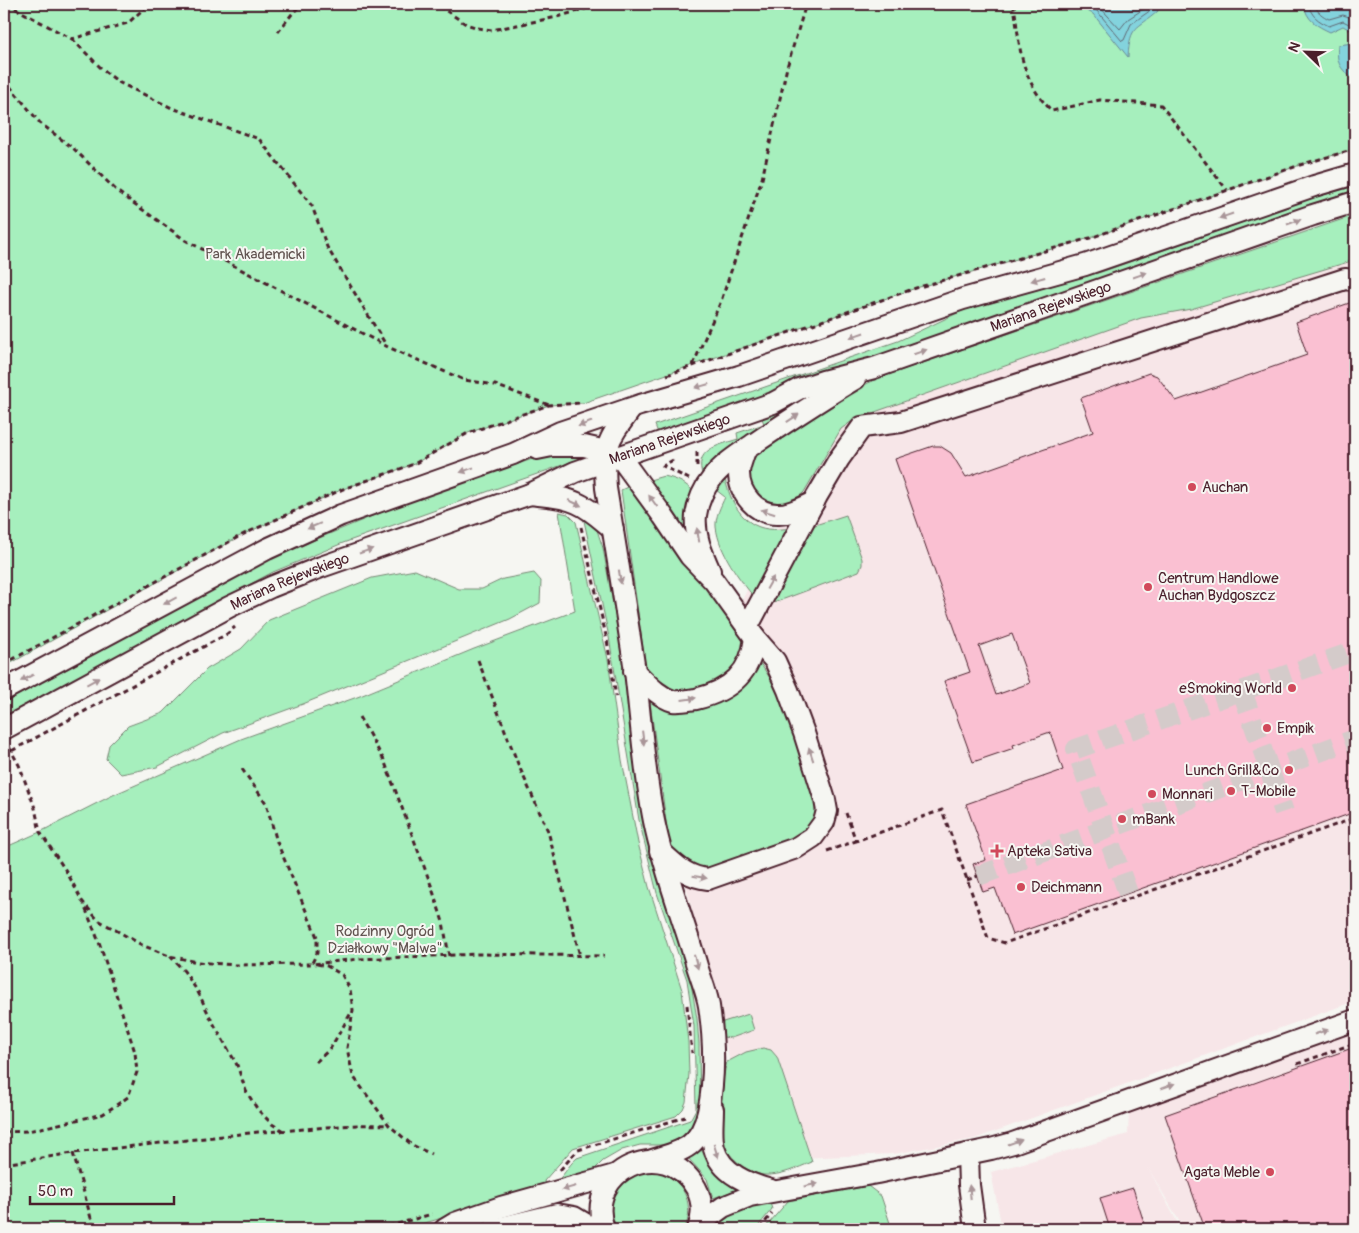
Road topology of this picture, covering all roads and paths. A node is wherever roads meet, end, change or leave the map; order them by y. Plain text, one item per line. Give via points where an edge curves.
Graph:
1 (7, 4) edge
2 (149, 4) edge
3 (301, 4) edge
4 (430, 4) edge
5 (591, 4) edge
6 (806, 4) edge
7 (1013, 4) edge
8 (278, 32) dead end
9 (72, 39) junction
10 (4, 79) edge
11 (1355, 174) edge
12 (1227, 190) dead end
13 (1355, 202) edge
14 (1355, 280) edge
15 (388, 347) junction
16 (693, 366) dead end
17 (874, 368) junction
18 (550, 406) dead end
19 (631, 408) junction
20 (701, 444) dead end
21 (654, 445) junction
22 (691, 450) dead end
23 (745, 450) junction
24 (513, 454) junction
25 (610, 456) junction
26 (677, 458) dead end
27 (663, 466) junction
28 (636, 478) junction
29 (704, 490) junction
30 (530, 494) junction
31 (814, 502) junction
32 (578, 503) junction
33 (613, 529) junction
34 (714, 581) junction
35 (239, 623) dead end
36 (751, 632) junction
37 (478, 660) dead end
38 (634, 670) junction
39 (4, 690) edge
40 (617, 698) dead end
41 (359, 717) dead end
42 (6, 737) edge
43 (11, 752) junction
44 (4, 756) edge
45 (242, 769) dead end
46 (844, 807) dead end
47 (1355, 818) edge
48 (660, 851) junction
49 (978, 876) tunnel mouth
50 (967, 880) junction
51 (1128, 893) tunnel mouth
52 (1130, 899) junction
53 (82, 901) junction
54 (169, 956) junction
55 (449, 956) junction
56 (580, 956) junction
57 (604, 956) dead end
58 (312, 964) junction
59 (687, 1000) dead end
60 (353, 1010) junction
61 (1355, 1020) edge
62 (692, 1055) dead end
63 (316, 1062) dead end
64 (711, 1067) junction
65 (687, 1115) dead end
66 (389, 1125) junction
67 (4, 1132) edge
68 (286, 1132) junction
69 (73, 1153) junction
70 (431, 1154) dead end
71 (968, 1154) junction
72 (652, 1160) junction
73 (4, 1164) edge
74 (616, 1175) junction
75 (774, 1191) junction
76 (551, 1194) junction
77 (699, 1226) edge
78 (94, 1229) edge
79 (445, 1229) edge
80 (494, 1229) edge
81 (594, 1229) edge
82 (604, 1229) edge
83 (975, 1229) edge

1 - 9 path
2 - 9 path via 128,23
3 - 8 path
4 - 5 path via 448,11 466,24 492,30 557,17 585,9
6 - 16 path via 787,67 762,179 721,301
7 - 12 path via 1021,56 1030,82 1052,111 1100,100 1161,104
9 - 15 path via 120,83 172,108 259,140 312,206 328,247
10 - 15 path via 40,122 118,192 185,240
11 -> 19 street, Mariana Rejewskiego via 1085,266 963,299 739,376
17 -> 13 street, Mariana Rejewskiego
14 - 31 street via 1345,279 901,422 862,427
15 - 18 path via 464,380 495,385
17 - 21 street, Mariana Rejewskiego via 799,389 773,403
23 -> 17 street
19 -> 24 street, Mariana Rejewskiego via 560,432
19 - 25 street via 614,431
20 - 22 path
21 - 25 street, Mariana Rejewskiego
21 - 27 path
23 - 29 street via 723,466
31 -> 23 street via 790,512 776,514 760,510 745,497 740,482 739,471
24 - 25 street via 552,446 584,446
24 -> 39 street, Mariana Rejewskiego via 341,515 297,534
25 - 28 street
25 - 30 street, Mariana Rejewskiego
25 - 33 street via 606,488
26 - 27 path
27 - 28 path
27 - 29 path
34 -> 28 street via 690,556
34 -> 29 street via 697,534 696,515
30 -> 32 street
42 -> 30 street, Mariana Rejewskiego via 220,612 271,587
36 -> 31 street
32 - 33 street
32 - 40 path via 574,514 580,521
33 -> 38 street
34 - 36 street
35 - 43 path via 227,634
38 -> 36 street via 658,694 675,701 701,698 740,677 751,654
48 -> 36 street via 688,874 708,879 796,848 813,837 824,822 825,800 798,716 775,661
37 - 56 path via 548,831
38 -> 48 street
41 - 55 path via 384,760 444,922
42 - 43 path
43 - 44 path
43 - 53 path via 35,808 40,832
45 - 58 path via 266,803 277,842 317,937 317,952
46 - 50 path via 856,841 942,810
47 - 52 path
48 -> 64 street via 709,1005
49 - 50 path
50 - 52 path via 988,938 1005,943
51 - 52 path
53 - 54 path via 98,920
53 - 67 path via 127,1026 138,1072 128,1097 103,1114 28,1131
54 - 58 path via 235,965
54 - 68 path via 198,992 258,1110
55 - 56 path
55 - 58 path
56 - 57 path
58 - 60 path via 327,966 342,975 350,989
59 - 62 path
60 - 63 path via 330,1049
60 - 66 path via 347,1048 354,1076
71 -> 61 street via 1013,1143
64 - 72 street via 707,1114 698,1136 692,1145 677,1153
64 -> 75 street via 716,1154 723,1165 747,1183
65 - 76 path via 684,1119 578,1150 548,1182
66 - 68 path via 345,1125
66 - 70 path via 412,1145
68 - 69 path via 258,1132
69 - 73 path
69 - 78 path
75 -> 71 street
83 -> 71 street
72 - 74 street via 626,1167
72 - 77 street via 674,1166 691,1180 702,1208
74 -> 76 street
74 - 82 street via 606,1188 601,1204
75 - 77 street via 723,1207
76 - 79 street via 501,1207
80 - 81 street via 557,1214 574,1217

